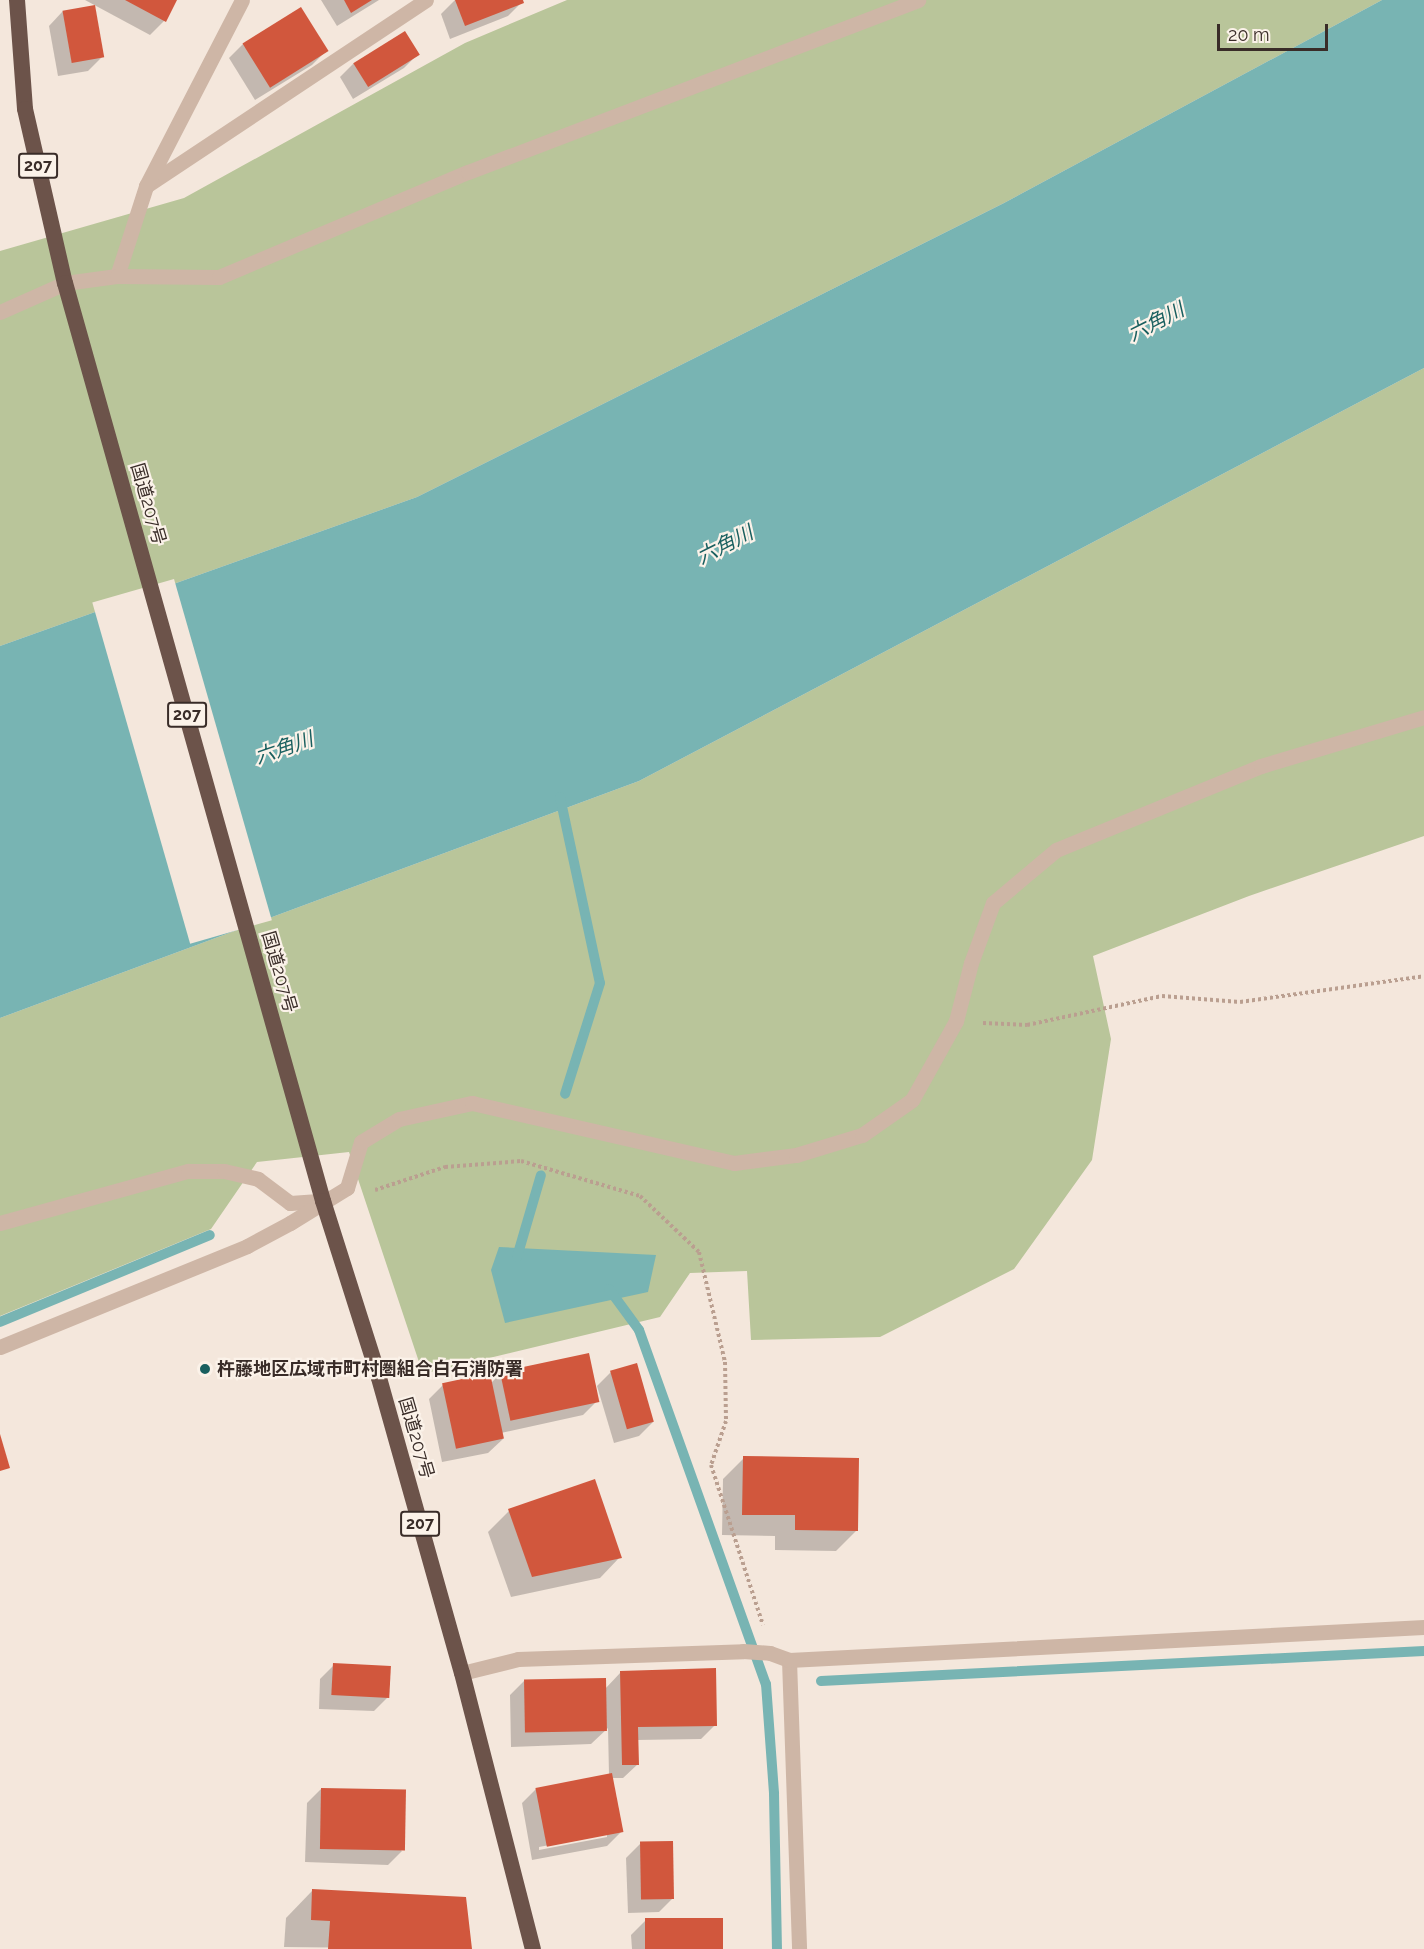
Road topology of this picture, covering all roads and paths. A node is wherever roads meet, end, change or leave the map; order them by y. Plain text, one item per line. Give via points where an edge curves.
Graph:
1 (17, 0) edge
2 (242, 0) edge
3 (426, 0) edge
4 (918, 0) edge
5 (146, 186) junction
6 (117, 276) junction
7 (65, 283) junction
8 (0, 312) edge
9 (1424, 717) edge
10 (1424, 976) edge
11 (956, 1021) junction
12 (347, 1188) junction
13 (323, 1201) junction
14 (0, 1223) edge
15 (0, 1347) edge
16 (1424, 1627) edge
17 (770, 1653) junction
18 (789, 1660) junction
19 (462, 1673) junction
20 (533, 1949) edge
21 (799, 1949) edge

1 - 7 highway, 国道207号 / 207 via 25,109
2 - 5 street
3 - 5 street
4 - 6 street via 468,172 219,277
5 - 6 street
6 - 7 street
7 - 8 street
7 - 13 highway, 国道207号 / 207
9 - 11 street via 1261,766 1056,850 993,903 970,963
10 - 11 path via 1240,1002 1162,996 1027,1025
11 - 12 street via 912,1101 862,1135 796,1155 734,1163 472,1103 399,1119 361,1142
12 - 13 street
12 - 17 path via 375,1190 446,1167 521,1161 640,1196 699,1252 724,1362 726,1421 711,1466 756,1596
13 - 14 street via 290,1203 258,1179 224,1171 188,1171
13 - 15 street via 247,1246
13 - 19 highway, 国道207号 / 207 via 379,1378
16 - 18 street
17 - 18 street
17 - 19 street via 518,1659
18 - 21 street
19 - 20 highway, 国道207号 / 207

